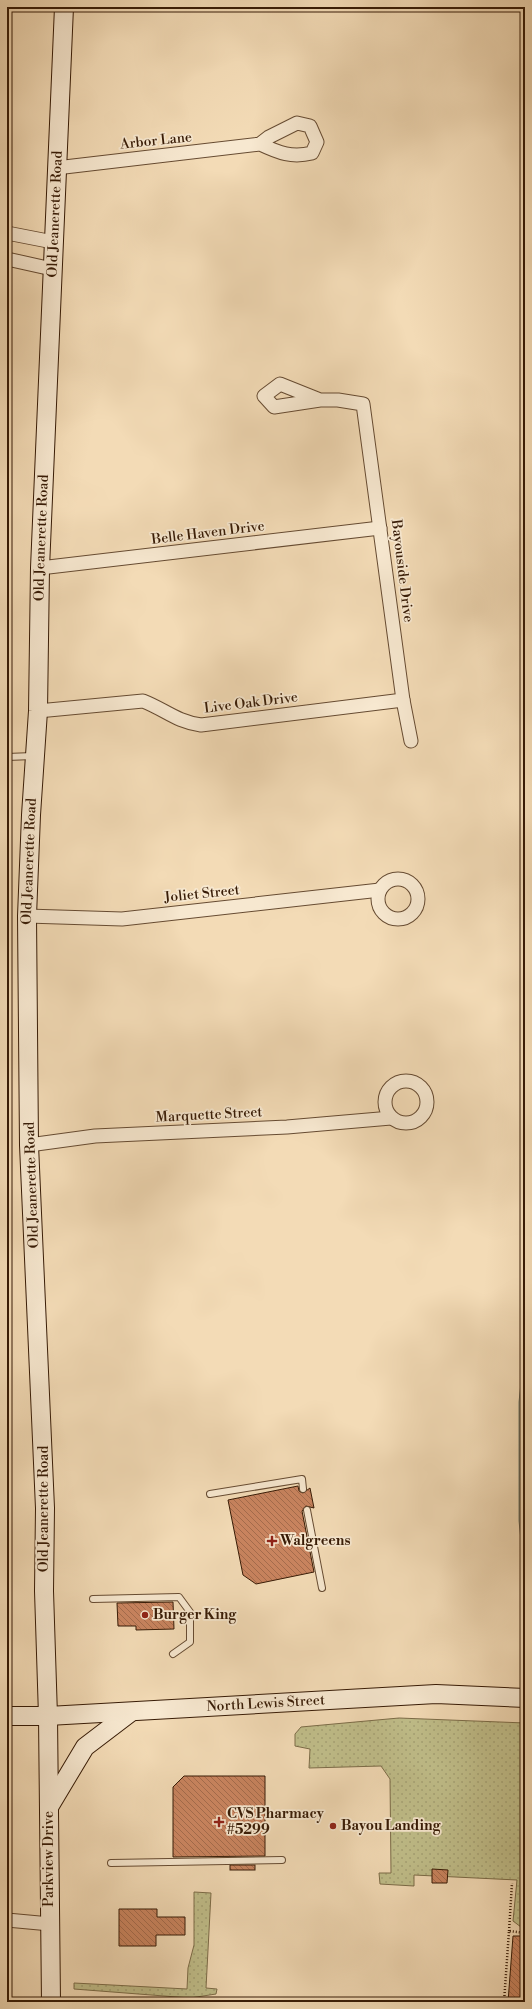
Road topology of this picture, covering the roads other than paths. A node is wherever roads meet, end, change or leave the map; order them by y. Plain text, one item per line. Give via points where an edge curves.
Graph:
1 (64, 7) edge
2 (260, 144) dead end
3 (56, 168) junction
4 (7, 233) edge
5 (53, 242) junction
6 (7, 259) edge
7 (52, 269) junction
8 (320, 400) dead end
9 (380, 528) junction
10 (40, 568) junction
11 (403, 700) junction
12 (38, 711) junction
13 (410, 741) dead end
14 (34, 756) junction
15 (7, 757) edge
16 (380, 890) dead end
17 (27, 916) junction
18 (391, 1118) dead end
19 (29, 1144) junction
20 (303, 1489) dead end
21 (210, 1494) dead end
22 (306, 1510) dead end
23 (322, 1588) dead end
24 (93, 1599) dead end
25 (173, 1654) dead end
26 (525, 1698) edge
27 (131, 1712) junction
28 (7, 1716) edge
29 (48, 1716) junction
30 (49, 1808) junction
31 (282, 1860) dead end
32 (112, 1863) dead end
33 (7, 1920) edge
34 (50, 1924) junction
35 (51, 2002) edge

1 - 3 main road, Old Jeanerette Road
2 - 3 street, Arbor Lane
3 - 5 main road, Old Jeanerette Road
4 - 5 street
5 - 7 main road, Old Jeanerette Road
6 - 7 street
7 - 10 main road, Old Jeanerette Road
8 - 9 street, Bayouside Drive via 363,404
9 - 10 street, Belle Haven Drive
9 - 11 street, Bayouside Drive
10 - 12 main road, Old Jeanerette Road
11 - 12 street, Live Oak Drive via 201,725 173,718 158,707 143,701
11 - 13 street, Bayouside Drive
12 - 14 main road, Old Jeanerette Road
14 - 15 lane
14 - 17 main road, Old Jeanerette Road
16 - 17 street, Joliet Street via 122,919
17 - 19 main road, Old Jeanerette Road
18 - 19 street, Marquette Street via 287,1127 95,1136
19 - 29 main road, Old Jeanerette Road via 46,1508 44,1591
20 - 21 lane via 302,1479
22 - 23 lane
24 - 25 lane via 179,1597 190,1612 190,1642
26 - 27 main road, North Lewis Street via 436,1694
27 - 29 main road, North Lewis Street
27 - 30 main road via 85,1747
28 - 29 main road, North Lewis Street
29 - 30 main road, Parkview Drive
30 - 34 main road, Parkview Drive
31 - 32 lane
33 - 34 street
34 - 35 main road, Parkview Drive

